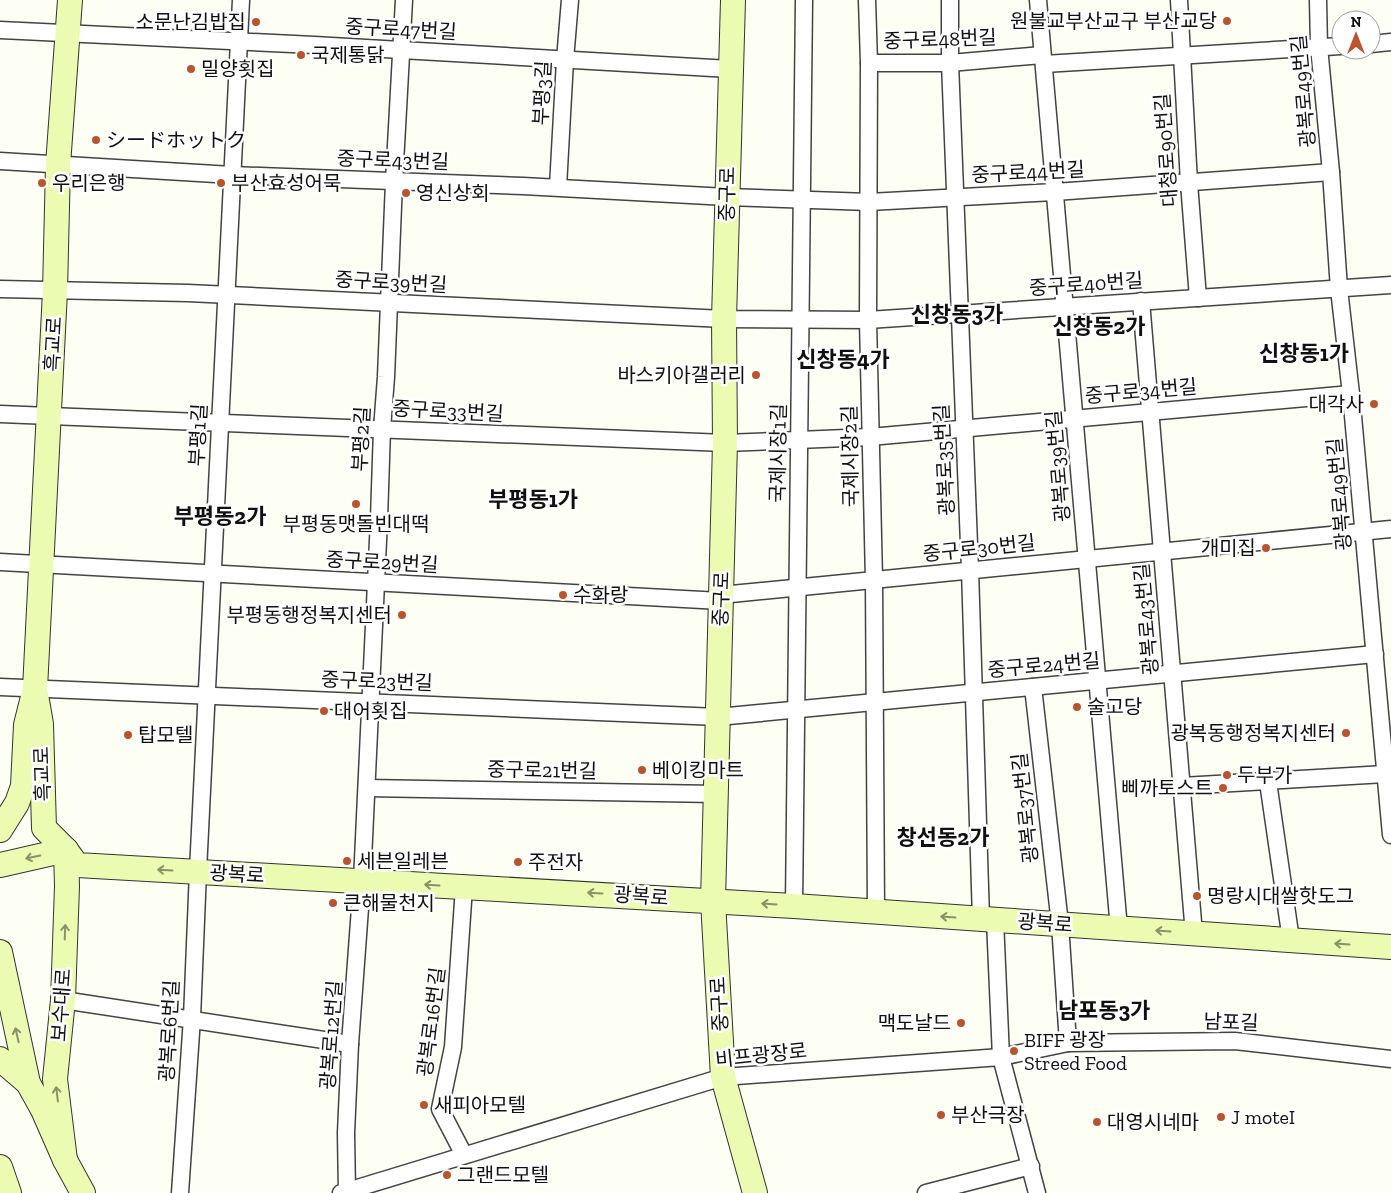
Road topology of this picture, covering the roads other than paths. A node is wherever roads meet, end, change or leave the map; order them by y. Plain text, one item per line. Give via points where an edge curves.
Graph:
1 (70, 0) edge
2 (241, 0) edge
3 (404, 0) edge
4 (570, 0) edge
5 (732, 0) edge
6 (804, 0) edge
7 (867, 0) edge
8 (950, 0) edge
9 (1038, 0) edge
10 (1179, 0) edge
11 (1318, 0) edge
12 (0, 30) edge
13 (68, 33) junction
14 (239, 42) junction
15 (1331, 46) edge
16 (1319, 47) junction
17 (402, 50) junction
18 (1181, 56) junction
19 (1043, 59) junction
20 (565, 60) junction
21 (950, 63) junction
22 (869, 64) junction
23 (730, 69) junction
24 (0, 161) edge
25 (58, 165) junction
26 (1331, 172) junction
27 (232, 174) junction
28 (394, 182) junction
29 (1189, 183) junction
30 (558, 187) junction
31 (1055, 192) junction
32 (728, 197) junction
33 (955, 197) junction
34 (802, 199) junction
35 (869, 202) junction
36 (1391, 285) edge
37 (0, 289) edge
38 (1339, 289) junction
39 (55, 291) junction
40 (226, 295) junction
41 (1198, 298) junction
42 (1141, 301) junction
43 (390, 303) junction
44 (1065, 307) junction
45 (959, 314) junction
46 (724, 320) junction
47 (800, 320) junction
48 (868, 320) junction
49 (1351, 394) junction
50 (1150, 412) junction
51 (0, 414) edge
52 (49, 416) junction
53 (1075, 419) junction
54 (220, 423) junction
55 (382, 429) junction
56 (964, 429) junction
57 (870, 437) junction
58 (799, 440) junction
59 (726, 443) junction
60 (1391, 529) edge
61 (1364, 532) junction
62 (1162, 552) junction
63 (1087, 559) junction
64 (0, 562) edge
65 (41, 565) junction
66 (970, 570) junction
67 (212, 574) junction
68 (874, 580) junction
69 (376, 583) junction
70 (797, 587) junction
71 (721, 598) junction
72 (1375, 654) junction
73 (1172, 674) junction
74 (1097, 681) junction
75 (0, 687) edge
76 (1033, 687) junction
77 (35, 689) junction
78 (973, 693) junction
79 (206, 695) junction
80 (371, 702) junction
81 (874, 702) junction
82 (796, 710) junction
83 (718, 717) junction
84 (26, 724) junction
85 (1388, 776) edge
86 (1268, 782) junction
87 (1182, 786) junction
88 (367, 788) junction
89 (716, 794) junction
90 (0, 797) edge
91 (0, 830) edge
92 (1391, 835) edge
93 (66, 850) junction
94 (0, 865) edge
95 (198, 872) junction
96 (362, 881) junction
97 (464, 887) junction
98 (713, 901) junction
99 (794, 906) junction
100 (876, 912) junction
101 (988, 919) junction
102 (1060, 924) junction
103 (1119, 928) junction
104 (1194, 934) junction
105 (1291, 940) junction
106 (1391, 947) edge
107 (0, 952) edge
108 (63, 1000) junction
109 (192, 1018) junction
110 (1068, 1043) junction
111 (350, 1044) junction
112 (1001, 1057) junction
113 (0, 1059) edge
114 (1391, 1059) edge
115 (723, 1077) junction
116 (28, 1083) junction
117 (464, 1155) junction
118 (65, 1160) junction
119 (1031, 1166) junction
120 (0, 1167) edge
121 (345, 1192) edge
122 (9, 1193) edge
123 (83, 1193) edge
124 (180, 1193) edge
125 (755, 1193) edge
126 (926, 1193) edge
127 (1037, 1193) edge

1 - 13 main road, 흑교로
2 - 14 street, 부평1길
3 - 17 street, 부평2길
4 - 20 street, 부평3길
5 - 23 main road, 중구로
6 - 34 street, 국제시장1길
7 - 22 street, 국제시장2길
8 - 21 street, 광복로35번길
9 - 19 street, 광복로39번길
10 - 18 street, 대청로90번길
11 - 16 street, 광복로49번길
12 - 13 street, 중구로47번길
13 - 14 street, 중구로47번길
13 - 25 main road, 흑교로
14 - 17 street, 중구로47번길
14 - 27 street, 부평1길
15 - 16 street, 중구로48번길
16 - 18 street, 중구로48번길
16 - 26 street, 광복로49번길
17 - 20 street, 중구로47번길
17 - 28 street, 부평2길
18 - 19 street, 중구로48번길
18 - 29 street, 대청로90번길
19 - 21 street, 중구로48번길
19 - 31 street, 광복로39번길
20 - 23 street, 중구로47번길
20 - 30 street, 부평3길
21 - 22 street, 중구로48번길
21 - 33 street, 광복로35번길
22 - 35 street, 국제시장2길
23 - 32 main road, 중구로
24 - 25 street, 중구로43번길
25 - 27 street, 중구로43번길
25 - 39 main road, 흑교로
26 - 29 street, 중구로44번길
26 - 38 street, 광복로49번길
27 - 28 street, 중구로43번길
27 - 40 street, 부평1길
28 - 30 street, 중구로43번길
28 - 43 street, 부평2길
29 - 31 street, 중구로44번길
29 - 41 street, 대청로90번길
30 - 32 street, 중구로43번길
31 - 33 street, 중구로44번길
31 - 44 street, 광복로39번길
32 - 34 street, 중구로44번길
32 - 46 main road, 중구로
33 - 35 street, 중구로44번길
33 - 45 street, 광복로35번길
34 - 35 street, 중구로44번길
34 - 47 street, 국제시장1길
35 - 48 street, 국제시장2길
36 - 38 street, 중구로40번길
37 - 39 street, 중구로39번길
38 - 41 street, 중구로40번길
38 - 49 street, 광복로49번길
39 - 40 street, 중구로39번길
39 - 52 main road, 흑교로
40 - 43 street, 중구로39번길
40 - 54 street, 부평1길
41 - 42 street, 중구로40번길
42 - 44 street, 중구로40번길
42 - 50 street, 광복로43번길
43 - 46 street, 중구로39번길
43 - 55 street, 부평2길
44 - 45 street, 중구로40번길
44 - 53 street, 광복로39번길
45 - 48 street, 중구로40번길
45 - 56 street, 광복로35번길
46 - 47 street, 중구로40번길
46 - 59 main road, 중구로
47 - 48 street, 중구로40번길
47 - 58 street, 국제시장1길
48 - 57 street, 국제시장2길
49 - 50 street, 중구로34번길
49 - 61 street, 광복로49번길
50 - 53 street, 중구로34번길
50 - 62 street, 광복로43번길
51 - 52 street, 중구로33번길
52 - 54 street, 중구로33번길
52 - 65 main road, 흑교로
53 - 56 street, 중구로34번길
53 - 63 street, 광복로39번길
54 - 55 street, 중구로33번길
54 - 67 street, 부평1길
55 - 59 street, 중구로33번길
55 - 69 street, 부평2길
56 - 57 street, 중구로34번길
56 - 66 street, 광복로35번길
57 - 58 street, 중구로34번길
57 - 68 street, 국제시장2길
58 - 59 street, 중구로34번길
58 - 70 street, 국제시장1길
59 - 71 main road, 중구로
60 - 61 street, 중구로30번길
61 - 62 street, 중구로30번길
61 - 72 street, 광복로49번길
62 - 63 street, 중구로30번길
62 - 73 street, 광복로43번길
63 - 66 street, 중구로30번길
63 - 74 street, 광복로39번길
64 - 65 street, 중구로29번길
65 - 67 street, 중구로29번길
65 - 77 main road, 흑교로
66 - 68 street, 중구로30번길
66 - 78 street, 광복로35번길
67 - 69 street, 중구로29번길
67 - 79 street, 부평1길
68 - 70 street, 중구로30번길
68 - 81 street, 국제시장2길
69 - 71 street, 중구로29번길
69 - 80 street, 부평2길
70 - 71 street, 중구로30번길
70 - 82 street, 국제시장1길
71 - 83 main road, 중구로
72 - 73 street, 중구로24번길
72 - 85 street, 광복로49번길
73 - 74 street, 중구로24번길
73 - 87 street, 광복로43번길
74 - 76 street, 중구로24번길
74 - 103 street, 광복로39번길
75 - 77 street, 중구로23번길
76 - 78 street, 중구로24번길
76 - 102 street, 광복로37번길
77 - 79 street, 중구로23번길
77 - 84 main road, 흑교로
77 - 93 main road, 흑교로 via 41,724 44,828
78 - 81 street, 중구로24번길
78 - 101 street, 광복로35번길
79 - 80 street, 중구로23번길
79 - 95 street, 부평1길
80 - 83 street, 중구로23번길
80 - 88 street, 부평2길
81 - 82 street, 중구로24번길
81 - 100 street, 국제시장2길
82 - 83 street, 중구로24번길
82 - 99 street, 국제시장1길
83 - 89 main road, 중구로
84 - 90 main road via 13,786
84 - 91 main road, 흑교로 via 23,786
85 - 86 street
85 - 92 street, 광복로49번길
86 - 87 street
86 - 105 street
87 - 104 street, 광복로43번길
88 - 89 street, 중구로21번길
88 - 96 street, 부평2길
89 - 98 main road, 중구로
93 -> 94 main road
95 -> 93 main road, 광복로 via 76,865
108 -> 93 main road, 보수대로
95 - 96 main road, 광복로
95 - 109 street, 광복로6번길
97 -> 96 main road, 광복로
96 - 111 street, 광복로12번길
98 -> 97 main road, 광복로
97 - 117 street, 광복로16번길 via 453,1047 440,1109
99 -> 98 main road, 광복로
98 - 115 main road, 중구로
99 - 100 main road, 광복로
101 -> 100 main road, 광복로
101 - 102 main road, 광복로
101 - 112 street
102 - 103 main road, 광복로
102 - 110 street
104 -> 103 main road, 광복로
104 - 105 main road, 광복로
106 -> 105 main road, 광복로
116 -> 107 main road, 보수대로
108 - 109 street
118 -> 108 main road, 보수대로 via 55,1079
109 - 111 street
109 - 124 street, 광복로6번길
110 - 112 street, 남포길
110 - 114 street, 남포길 via 1235,1041
111 - 121 street, 광복로12번길
112 - 115 street, 비프광장로
112 - 119 street
113 - 116 main road
115 - 117 street, 비프광장로
115 - 125 main road, 중구로
116 - 118 main road, 보수대로
117 - 121 street, 비프광장로
118 - 123 main road, 보수대로
119 - 126 street
119 - 127 street
120 - 122 main road

